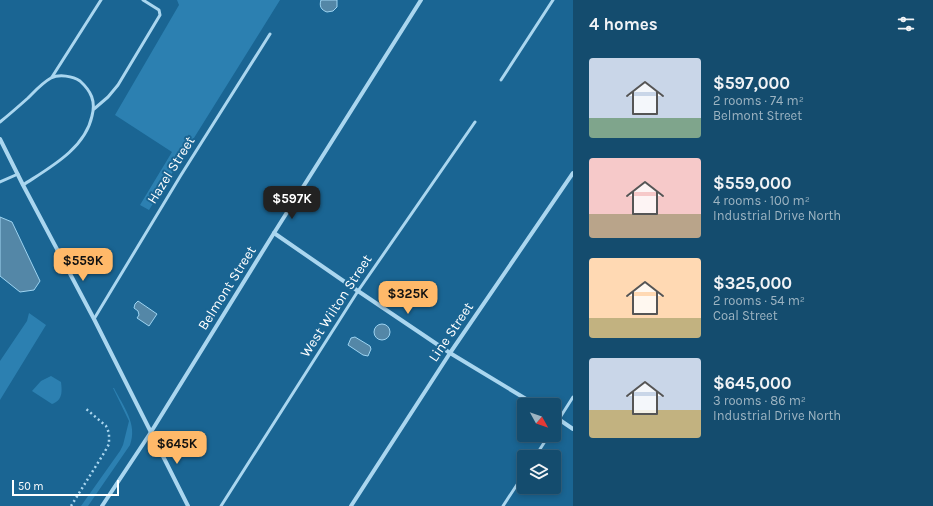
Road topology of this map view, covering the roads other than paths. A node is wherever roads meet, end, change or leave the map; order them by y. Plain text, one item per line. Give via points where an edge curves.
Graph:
1 (100, 0) edge
2 (143, 0) edge
3 (421, 0) edge
4 (553, 0) edge
5 (270, 34) dead end
6 (52, 77) junction
7 (501, 80) dead end
8 (94, 109) junction
9 (0, 122) edge
10 (475, 122) dead end
11 (0, 139) edge
12 (573, 173) edge
13 (18, 174) junction
14 (0, 182) edge
15 (23, 185) junction
16 (274, 233) junction
17 (358, 291) junction
18 (94, 318) junction
19 (450, 353) junction
20 (573, 397) edge
21 (524, 398) edge
22 (561, 416) edge
23 (561, 420) edge
24 (573, 429) edge
25 (151, 432) junction
26 (517, 485) edge
27 (102, 506) edge
28 (188, 506) edge
29 (221, 506) edge
30 (351, 506) edge
31 (503, 506) edge

1 - 6 lane
2 - 8 lane via 159,10 160,16 118,85
3 - 16 street, Belmont Street
4 - 7 lane
5 - 18 lane, Hazel Street
6 - 8 lane via 66,76 87,87 93,98
6 - 9 lane
8 - 15 lane via 90,126 80,141 50,168
10 - 17 lane, West Wilton Street
11 - 13 street
12 - 19 street, Line Street
13 - 14 lane
13 - 15 street
15 - 18 street
16 - 17 street
16 - 25 street, Belmont Street
17 - 19 street
17 - 29 lane, West Wilton Street
18 - 25 street
19 - 21 street
19 - 30 street, Line Street
20 - 22 lane
23 - 24 street
25 - 27 street, Belmont Street
25 - 28 street
26 - 31 lane

